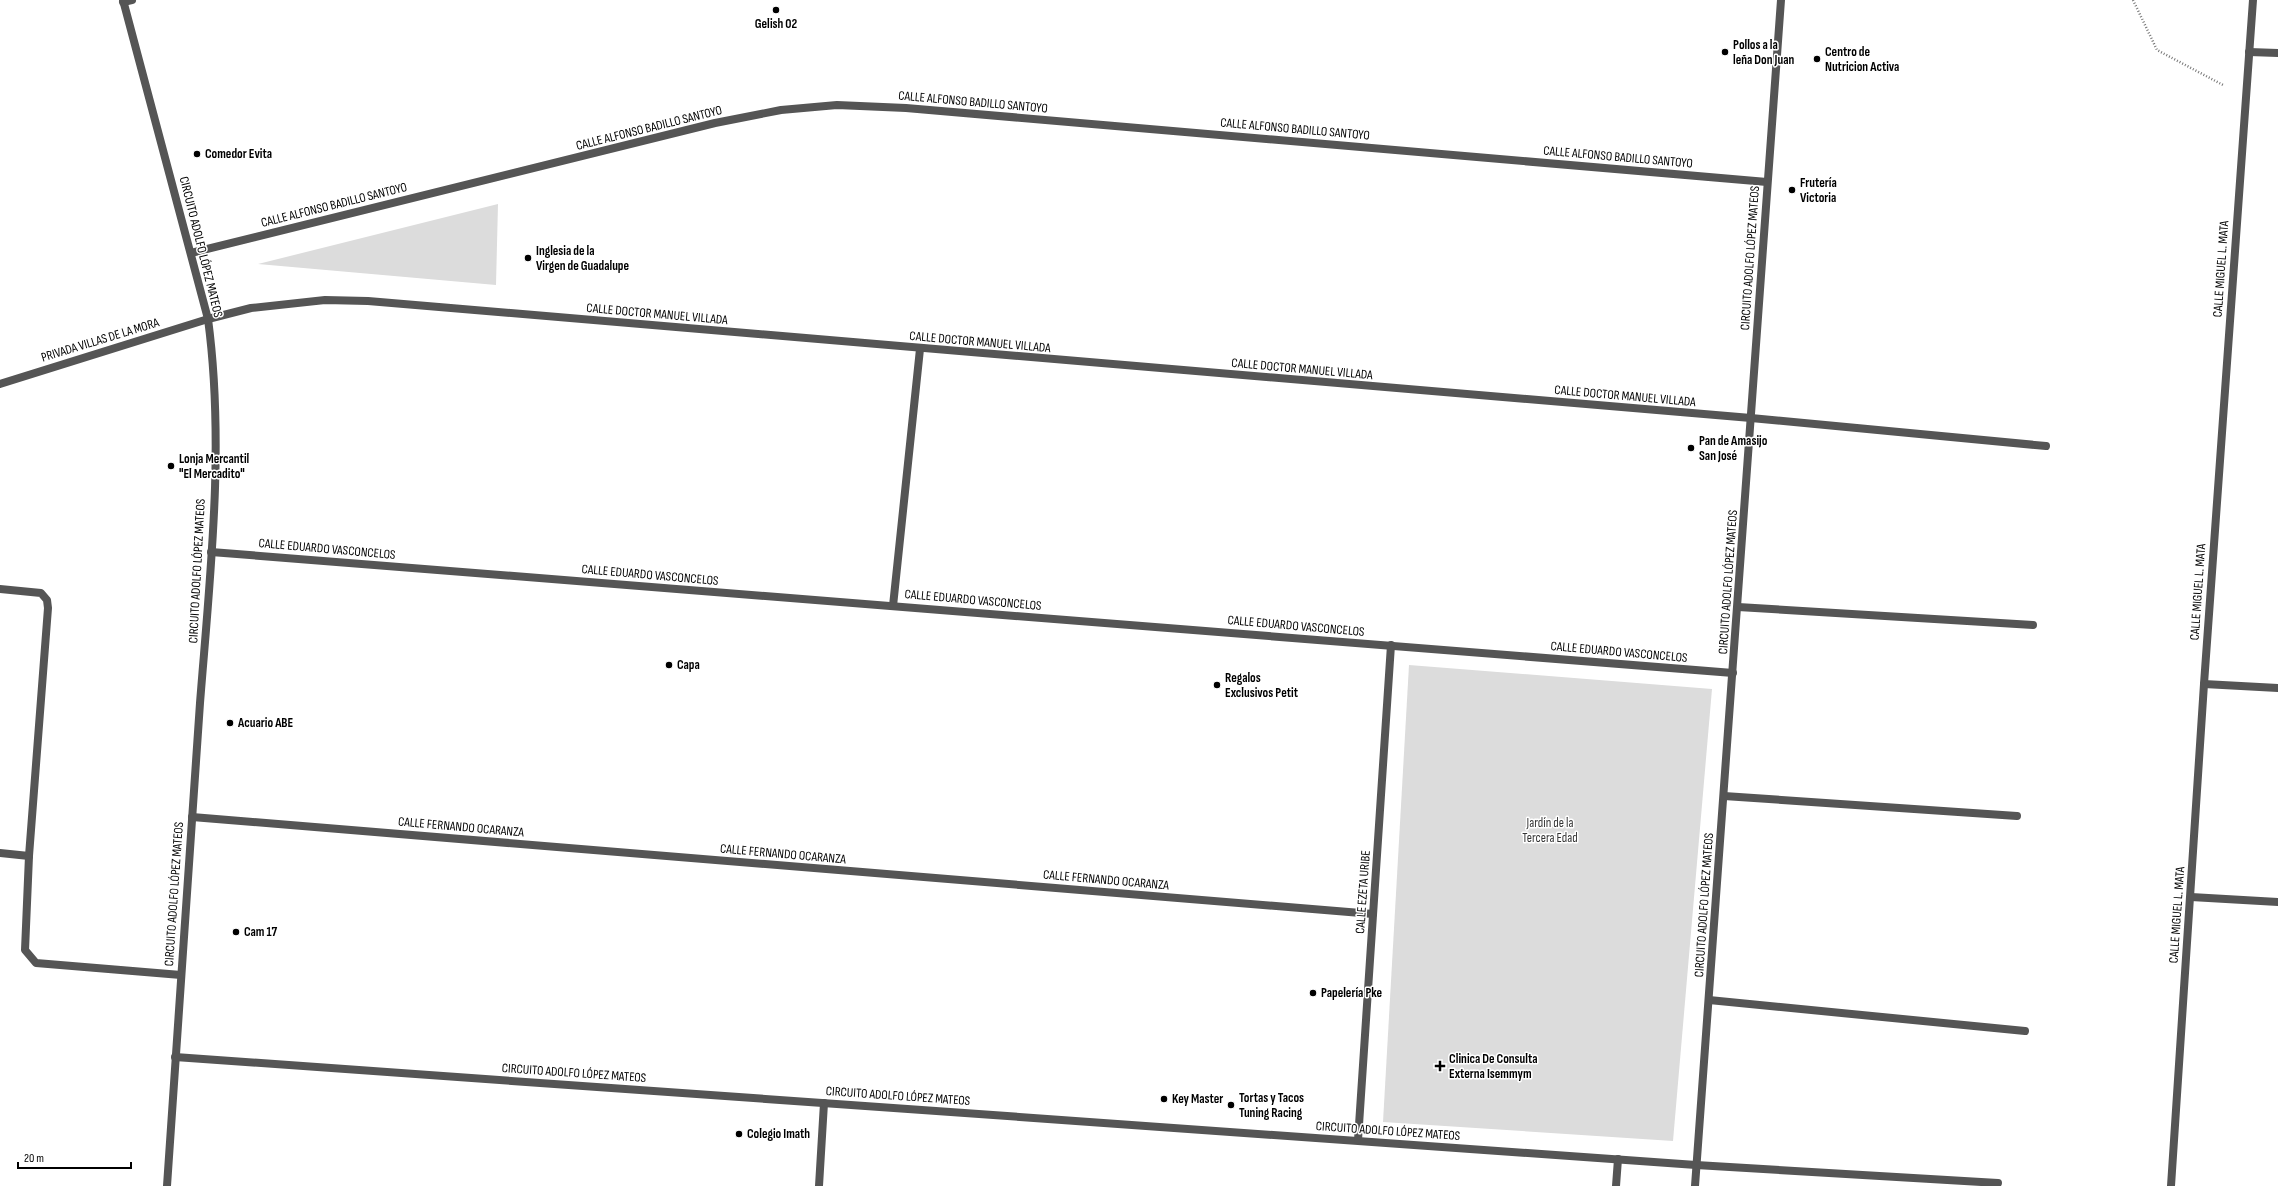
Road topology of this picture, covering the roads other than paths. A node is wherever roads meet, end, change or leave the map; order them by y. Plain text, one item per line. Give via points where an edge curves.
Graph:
1 (1781, 0) edge
2 (2253, 0) edge
3 (126, 1) edge
4 (2249, 52) junction
5 (2278, 53) edge
6 (1767, 182) junction
7 (191, 253) junction
8 (208, 319) junction
9 (920, 349) junction
10 (0, 384) edge
11 (1751, 418) junction
12 (2046, 446) dead end
13 (211, 552) junction
14 (0, 589) edge
15 (893, 606) junction
16 (1738, 607) junction
17 (2032, 625) dead end
18 (1391, 645) junction
19 (1733, 673) junction
20 (2204, 684) junction
21 (2278, 688) edge
22 (1724, 796) junction
23 (2017, 816) dead end
24 (192, 817) junction
25 (0, 853) edge
26 (29, 856) junction
27 (2191, 897) junction
28 (2278, 902) edge
29 (1373, 914) junction
30 (180, 975) junction
31 (1709, 1000) junction
32 (2025, 1031) dead end
33 (175, 1057) junction
34 (824, 1103) junction
35 (1358, 1140) junction
36 (1618, 1159) junction
37 (1696, 1165) junction
38 (1998, 1183) dead end
39 (167, 1186) edge
40 (819, 1186) edge
41 (1616, 1186) edge
42 (1694, 1186) edge
43 (2171, 1186) edge

1 - 6 street, CIRCUITO ADOLFO LÓPEZ MATEOS
2 - 4 street, CALLE MIGUEL L. MATA
3 - 7 street, CIRCUITO ADOLFO LÓPEZ MATEOS
4 - 5 street
4 - 20 street, CALLE MIGUEL L. MATA
6 - 7 street, CALLE ALFONSO BADILLO SANTOYO via 906,108 838,105 781,110 716,123
6 - 11 street, CIRCUITO ADOLFO LÓPEZ MATEOS
7 - 8 street, CIRCUITO ADOLFO LÓPEZ MATEOS
8 - 9 street, CALLE DOCTOR MANUEL VILLADA via 252,308 290,303 325,300 368,301
8 - 10 street, PRIVADA VILLAS DE LA MORA
8 - 13 street, CIRCUITO ADOLFO LÓPEZ MATEOS via 216,406
9 - 11 street, CALLE DOCTOR MANUEL VILLADA
9 - 15 street
11 - 12 street, CALLE DOCTOR MANUEL VILLADA
11 - 16 street, CIRCUITO ADOLFO LÓPEZ MATEOS
13 - 15 street, CALLE EDUARDO VASCONCELOS
13 - 24 street, CIRCUITO ADOLFO LÓPEZ MATEOS
14 - 26 street via 41,593 47,600 48,608
15 - 18 street, CALLE EDUARDO VASCONCELOS
16 - 17 street
16 - 19 street, CIRCUITO ADOLFO LÓPEZ MATEOS
18 - 19 street, CALLE EDUARDO VASCONCELOS
18 - 29 street, CALLE EZETA URIBE
19 - 22 street, CIRCUITO ADOLFO LÓPEZ MATEOS
20 - 21 street
20 - 27 street, CALLE MIGUEL L. MATA
22 - 23 street
22 - 31 street, CIRCUITO ADOLFO LÓPEZ MATEOS
24 - 29 street, CALLE FERNANDO OCARANZA
24 - 30 street, CIRCUITO ADOLFO LÓPEZ MATEOS
25 - 26 street
26 - 30 street via 24,941 25,950 36,963
27 - 28 street
27 - 43 street, CALLE MIGUEL L. MATA
29 - 35 street, CALLE EZETA URIBE
30 - 33 street, CIRCUITO ADOLFO LÓPEZ MATEOS
31 - 32 street
31 - 37 street, CIRCUITO ADOLFO LÓPEZ MATEOS
33 - 34 street, CIRCUITO ADOLFO LÓPEZ MATEOS
33 - 39 street, CIRCUITO ADOLFO LÓPEZ MATEOS
34 - 35 street, CIRCUITO ADOLFO LÓPEZ MATEOS
34 - 40 street
35 - 36 street, CIRCUITO ADOLFO LÓPEZ MATEOS
36 - 37 street, CIRCUITO ADOLFO LÓPEZ MATEOS
36 - 41 street
37 - 38 street
37 - 42 street, CIRCUITO ADOLFO LÓPEZ MATEOS

